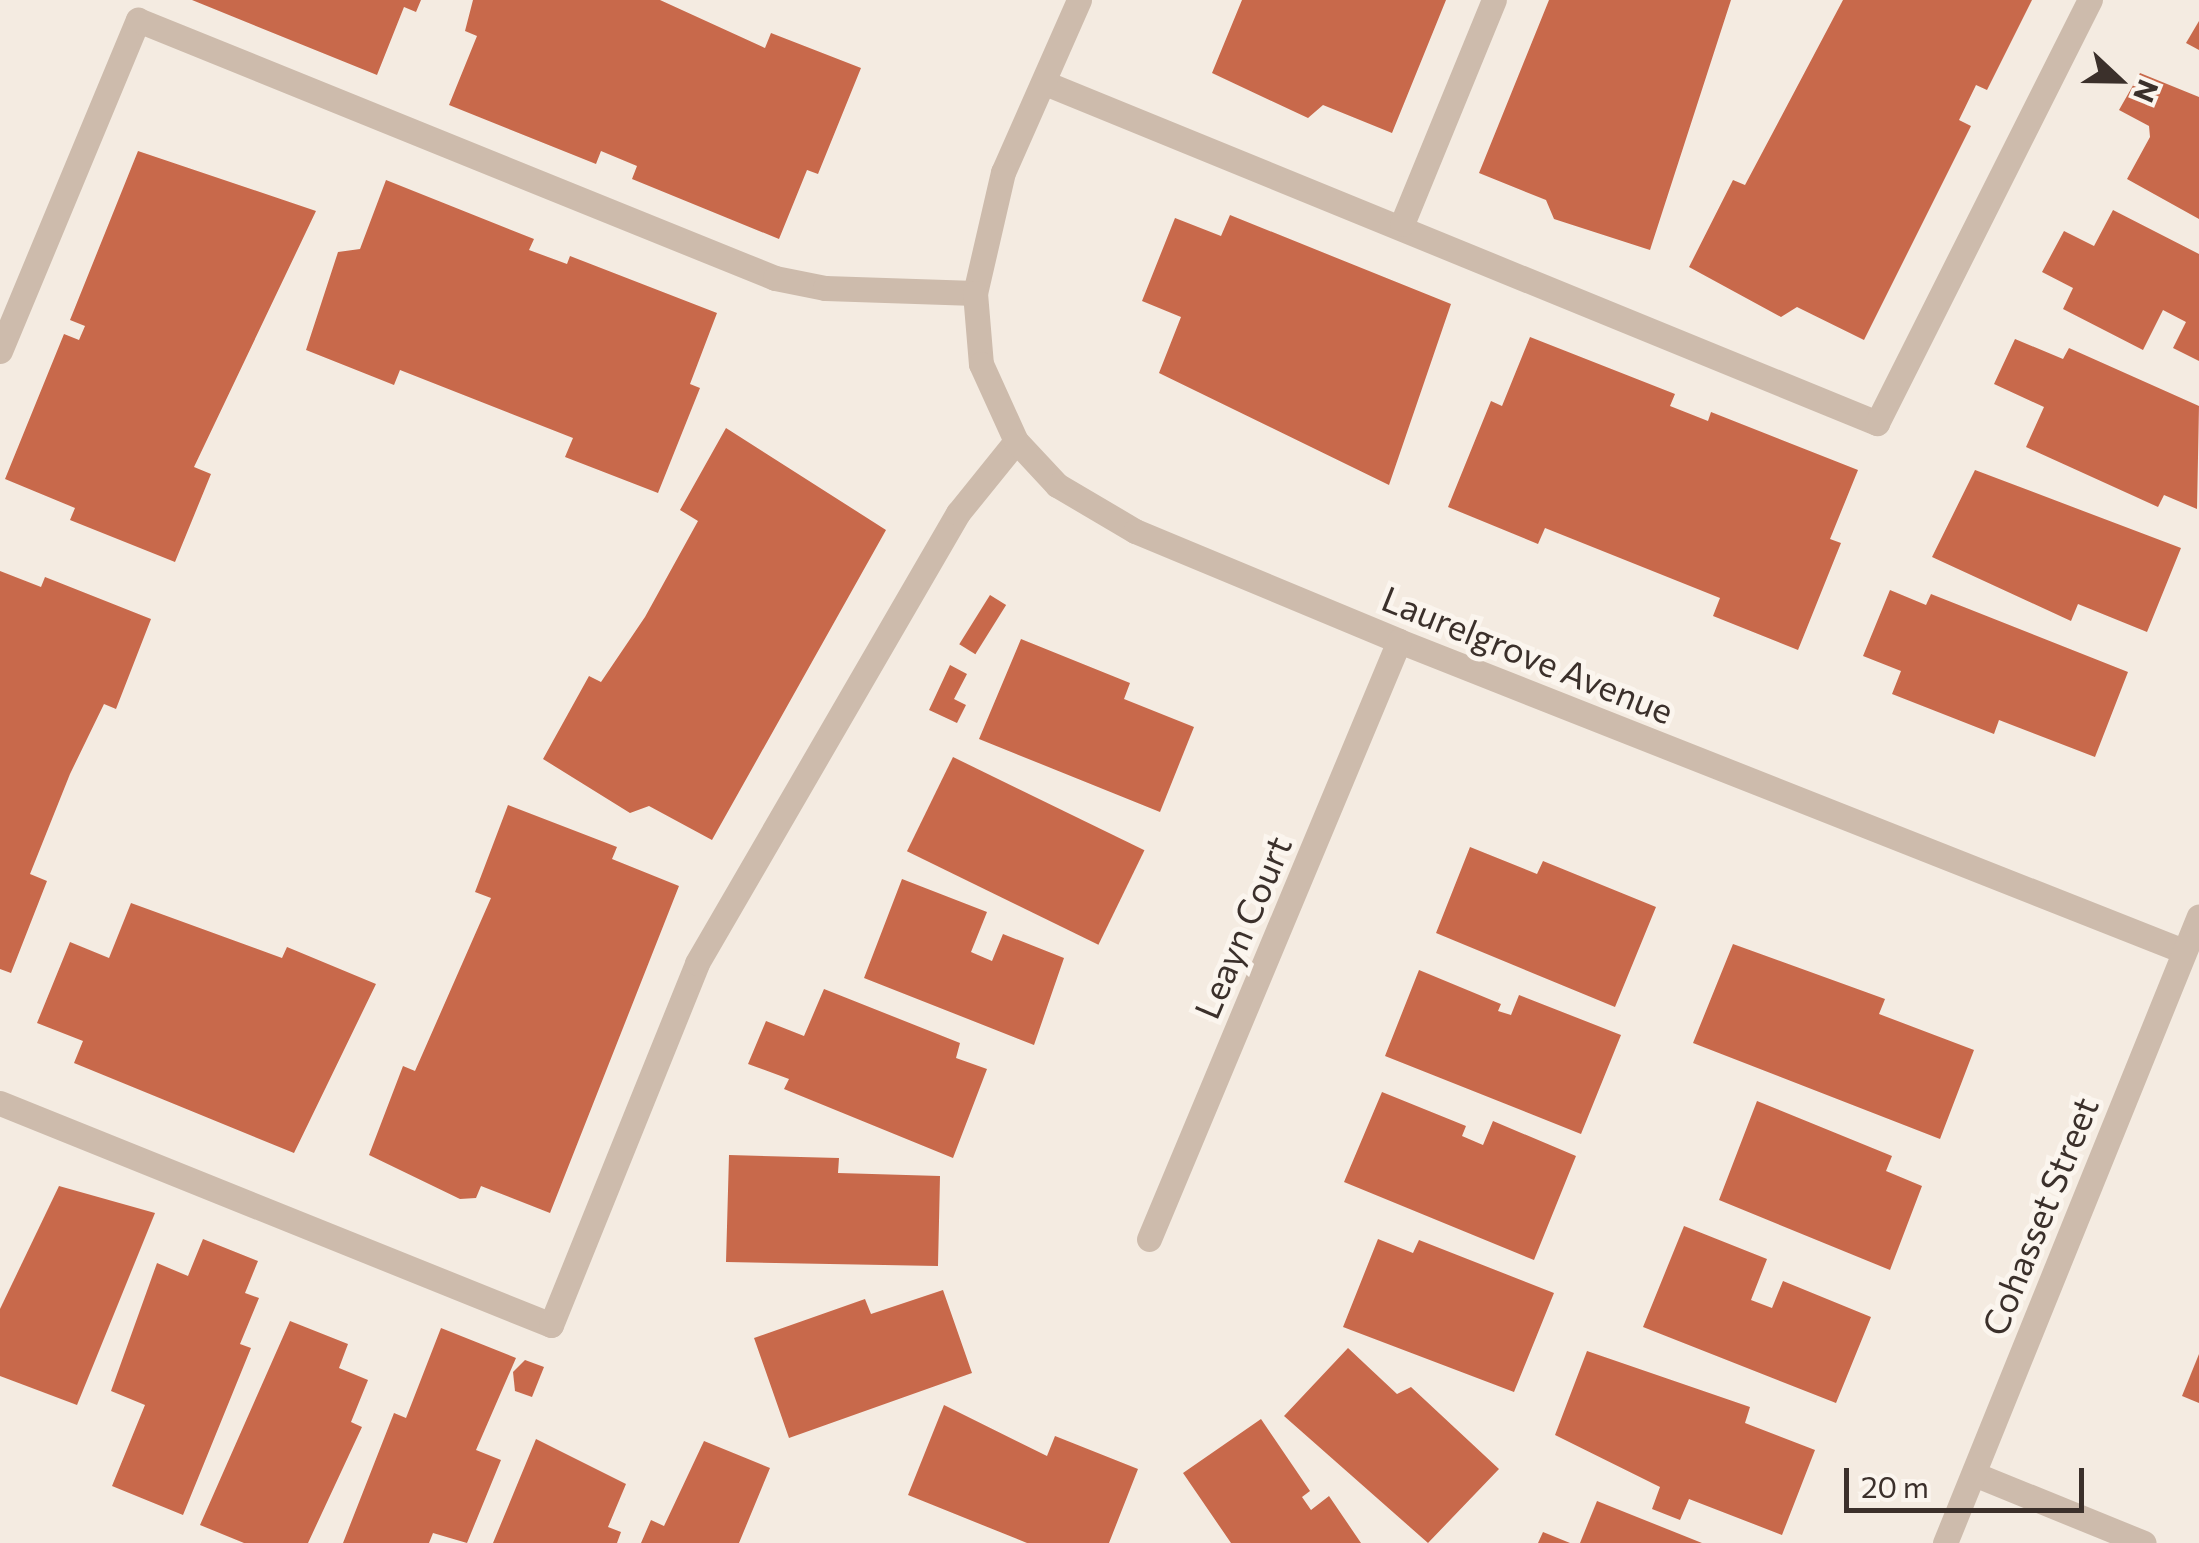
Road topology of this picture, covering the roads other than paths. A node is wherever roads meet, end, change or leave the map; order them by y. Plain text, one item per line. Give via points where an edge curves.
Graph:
1 (1079, 0) edge
2 (1494, 0) edge
3 (2090, 0) edge
4 (1046, 82) junction
5 (1402, 224) junction
6 (975, 292) junction
7 (0, 351) edge
8 (1016, 441) junction
9 (1400, 641) junction
10 (2199, 916) edge
11 (2183, 951) junction
12 (0, 1103) edge
13 (1149, 1239) dead end
14 (1974, 1474) junction
15 (1945, 1543) edge
16 (2144, 1543) edge

1 - 4 street, Laurelgrove Avenue
2 - 5 street
3 - 5 street via 1877,423
4 - 5 street
4 - 6 street, Laurelgrove Avenue via 1004,172
6 - 7 street via 775,278 138,20
6 - 8 street, Laurelgrove Avenue via 980,364
8 - 9 street, Laurelgrove Avenue via 1057,485 1135,531
8 - 12 street via 958,513 697,963 550,1325
9 - 11 street, Laurelgrove Avenue
9 - 13 street, Leayn Court
10 - 11 street, Cohasset Street
11 - 14 street, Cohasset Street
14 - 15 street, Cohasset Street
14 - 16 street

